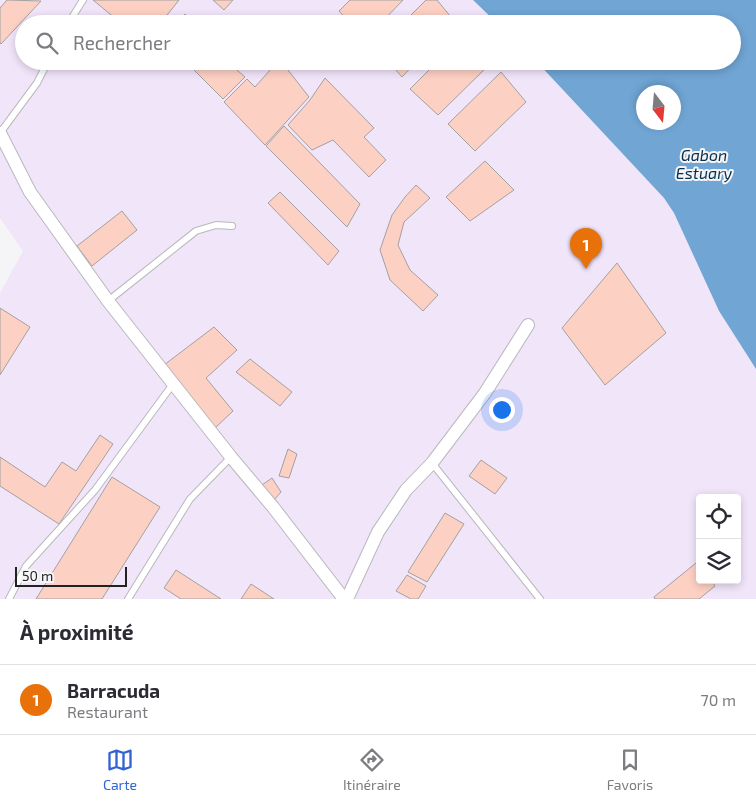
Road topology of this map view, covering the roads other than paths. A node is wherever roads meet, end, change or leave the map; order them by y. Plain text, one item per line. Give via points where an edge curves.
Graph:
1 (82, 0) edge
2 (73, 15) edge
3 (44, 70) edge
4 (0, 133) edge
5 (232, 226) dead end
6 (108, 301) junction
7 (528, 325) dead end
8 (173, 384) junction
9 (231, 457) junction
10 (432, 463) junction
11 (9, 599) edge
12 (128, 599) edge
13 (345, 599) edge
14 (540, 599) edge

1 - 2 lane
3 - 4 lane via 38,83
4 - 6 street via 30,192
5 - 6 lane via 216,225 196,231
6 - 8 street
7 - 10 street via 485,393
8 - 9 street
8 - 11 lane via 94,490 26,566
9 - 12 lane via 190,499
9 - 13 street
10 - 13 street via 406,490 378,532
10 - 14 lane

